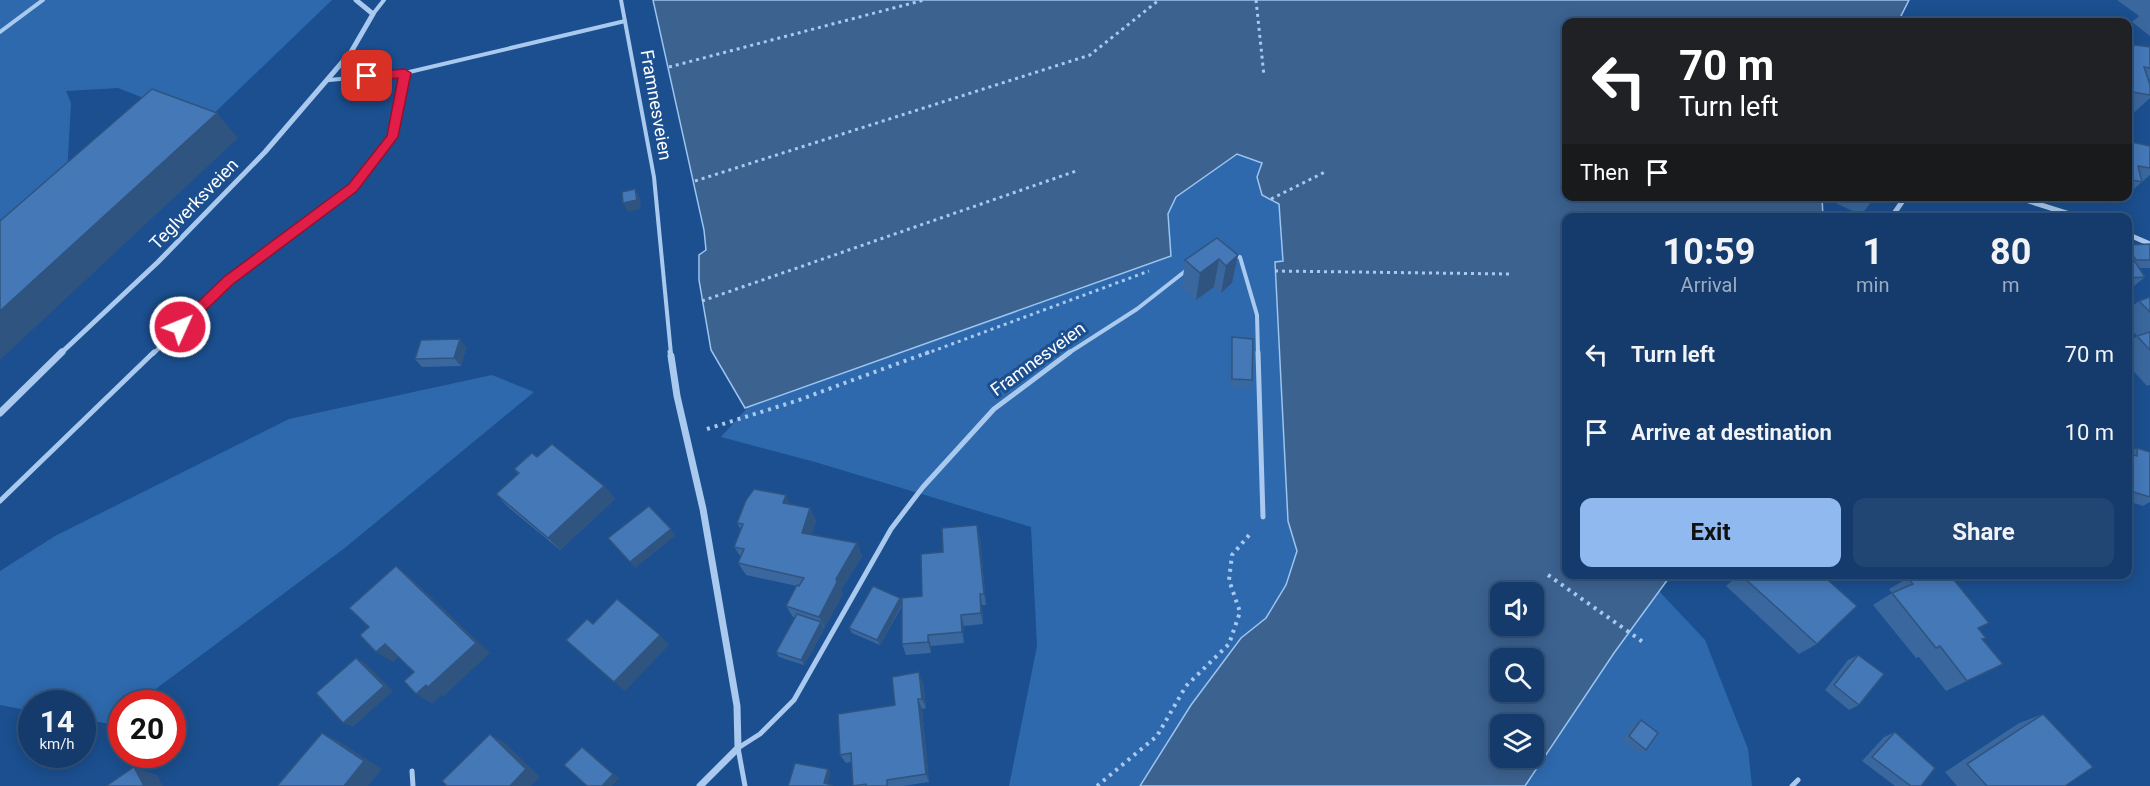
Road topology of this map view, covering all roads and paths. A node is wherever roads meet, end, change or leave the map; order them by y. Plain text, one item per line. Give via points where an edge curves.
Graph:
1 (43, 0) edge
2 (356, 0) edge
3 (384, 0) edge
4 (621, 0) edge
5 (924, 0) edge
6 (1159, 0) edge
7 (1256, 0) edge
8 (373, 14) junction
9 (625, 21) junction
10 (0, 32) edge
11 (669, 67) dead end
12 (405, 73) junction
13 (1264, 76) dead end
14 (329, 80) junction
15 (1080, 170) dead end
16 (1328, 171) dead end
17 (695, 181) dead end
18 (1271, 199) dead end
19 (2029, 201) edge
20 (2066, 213) edge
21 (2132, 236) edge
22 (2150, 244) edge
23 (1231, 256) edge
24 (1196, 263) edge
25 (1189, 269) junction
26 (1275, 271) dead end
27 (1509, 274) dead end
28 (702, 301) dead end
29 (671, 356) joint
30 (0, 413) edge
31 (686, 435) junction
32 (0, 501) edge
33 (1263, 517) joint
34 (1548, 575) dead end
35 (1643, 642) dead end
36 (738, 748) junction
37 (412, 771) dead end
38 (1798, 780) dead end
39 (413, 786) edge
40 (699, 786) edge
41 (745, 786) edge
42 (1097, 786) edge
43 (1792, 786) edge

1 - 10 lane
2 - 8 street
3 - 8 lane
4 - 9 lane, Framnesveien
5 - 11 path
6 - 17 path via 1090,55
7 - 13 path
8 - 14 street, Teglverksveien
9 - 12 lane
9 - 29 lane, Framnesveien via 655,191
12 - 14 lane
12 - 32 lane via 392,137 353,188 229,280
14 - 30 street, Teglverksveien via 198,222
15 - 28 path
16 - 18 path
19 - 20 street
21 - 22 street
23 - 33 lane via 1240,257 1257,315
24 - 25 lane, Framnesveien
25 - 31 path via 1146,271 796,401
25 - 36 lane, Framnesveien via 994,409 959,445 891,530 794,700 760,734
26 - 27 path
29 - 31 street, Framnesveien
31 - 36 street, Framnesveien via 704,508 735,694
33 - 42 path via 1232,555 1229,580 1240,612 1229,644 1186,686 1157,736
34 - 35 path
36 - 40 street, Framnesveien
36 - 41 lane, Framnesveien
37 - 39 lane
38 - 43 lane

